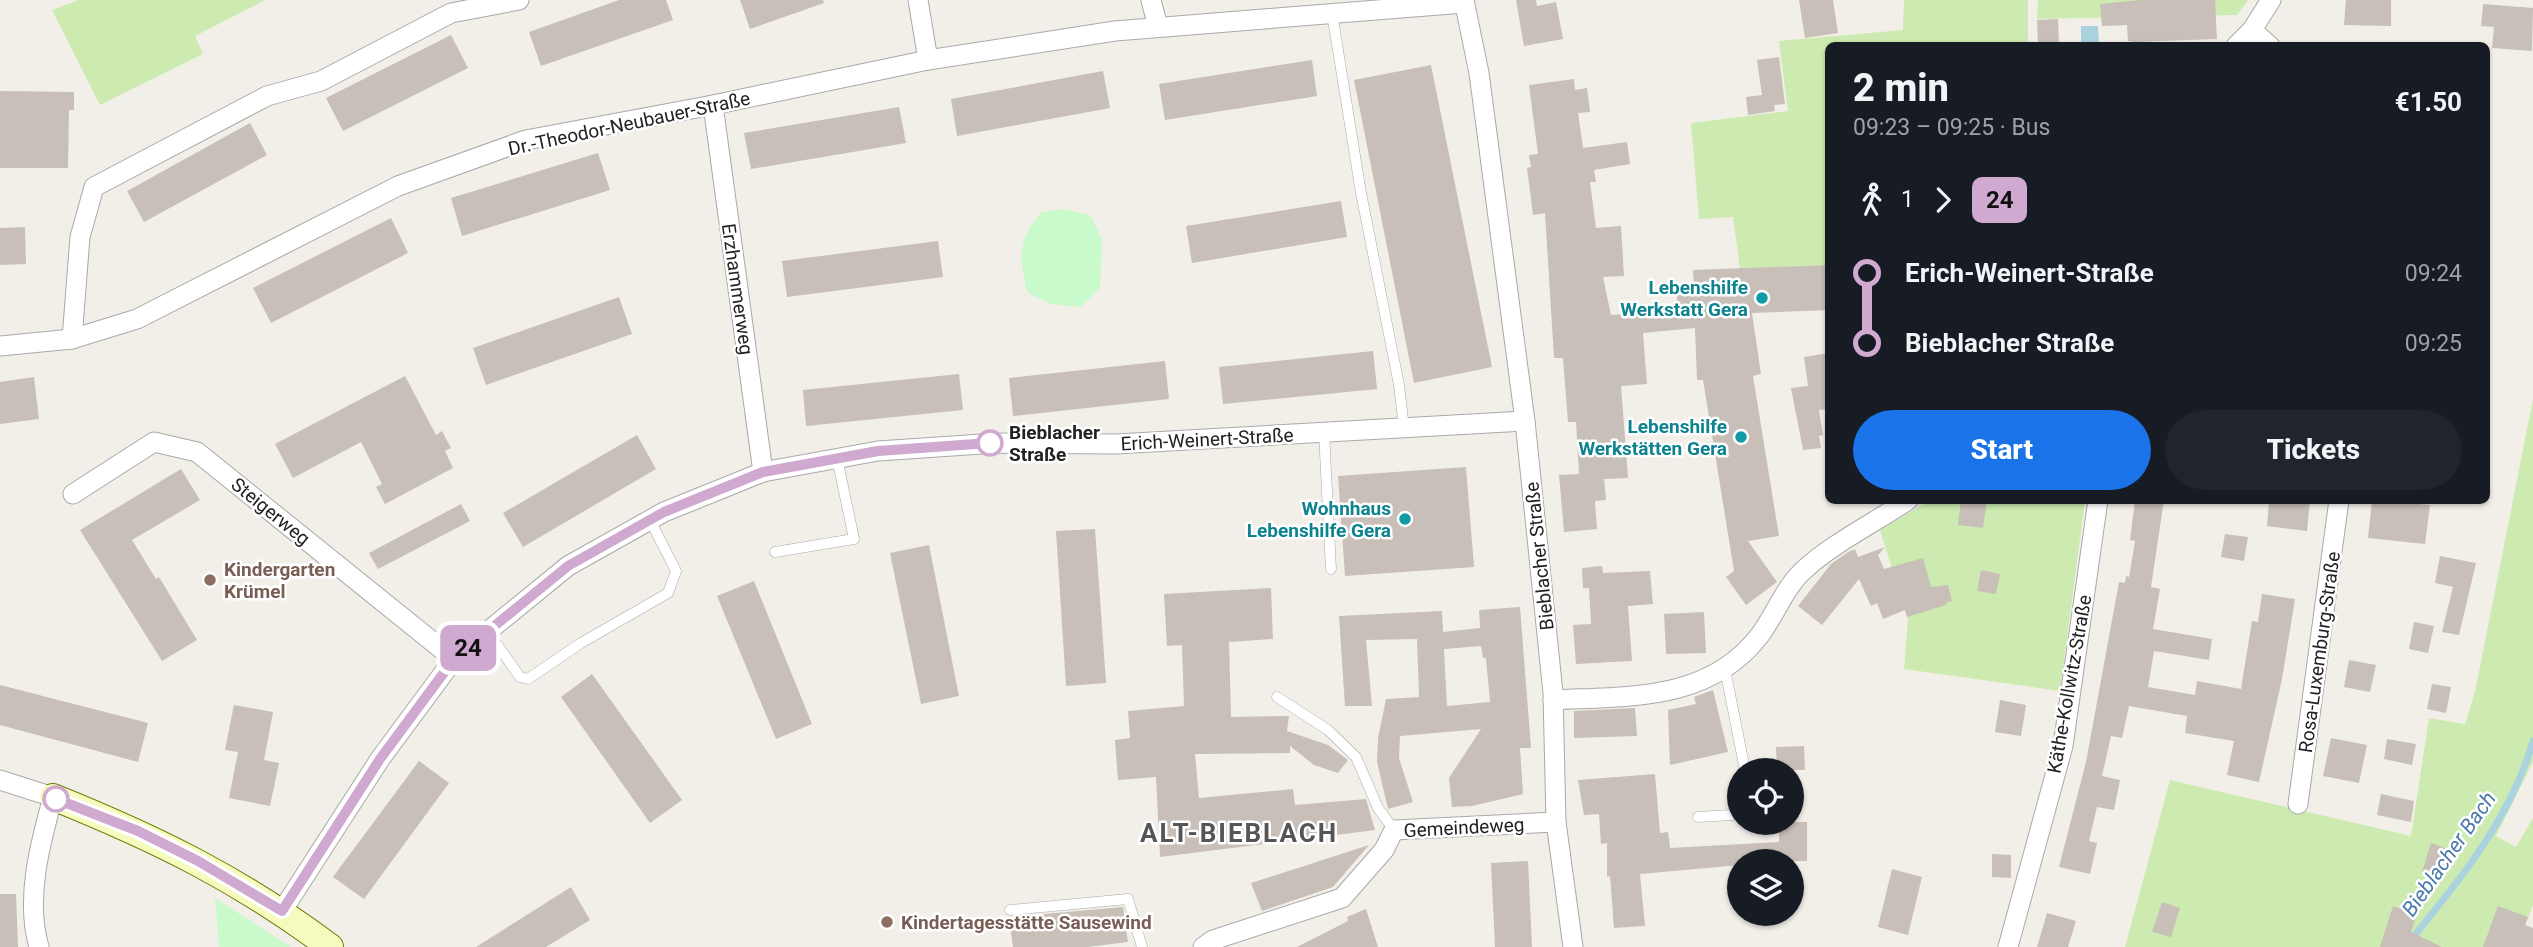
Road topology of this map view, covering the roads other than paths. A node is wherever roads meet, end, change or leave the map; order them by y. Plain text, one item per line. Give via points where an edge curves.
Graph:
1 (519, 0) edge
2 (918, 0) edge
3 (1151, 0) edge
4 (2271, 0) edge
5 (1464, 1) edge
6 (1332, 12) junction
7 (1158, 27) junction
8 (2252, 30) junction
9 (2240, 42) edge
10 (2266, 42) edge
11 (929, 60) junction
12 (713, 106) junction
13 (72, 339) junction
14 (0, 346) edge
15 (1525, 421) junction
16 (1404, 428) junction
17 (1324, 432) junction
18 (837, 458) junction
19 (763, 472) junction
20 (73, 494) dead end
21 (1902, 504) edge
22 (2097, 504) edge
23 (2338, 504) edge
24 (650, 520) junction
25 (775, 552) dead end
26 (1331, 569) dead end
27 (488, 632) junction
28 (454, 659) junction
29 (1725, 669) junction
30 (1277, 697) dead end
31 (1553, 700) junction
32 (1743, 758) edge
33 (0, 780) edge
34 (53, 797) junction
35 (2298, 804) dead end
36 (1727, 815) edge
37 (1698, 817) dead end
38 (1556, 822) junction
39 (1394, 830) junction
40 (1010, 910) dead end
41 (282, 911) junction
42 (39, 947) edge
43 (330, 947) edge
44 (1142, 947) edge
45 (1203, 947) edge
46 (1573, 947) edge
47 (2008, 947) edge

1 - 13 street via 452,13 321,81 267,96 94,187 80,237
2 - 11 street
3 - 7 street
4 - 8 street
5 - 6 street, Dr.-Theodor-Neubauer-Straße
5 - 15 street, Bieblacher Straße via 1479,73
6 - 7 street, Dr.-Theodor-Neubauer-Straße
6 - 16 lane
7 - 11 street, Dr.-Theodor-Neubauer-Straße
8 - 9 street
8 - 10 street
11 - 12 street, Dr.-Theodor-Neubauer-Straße
12 - 13 street, Dr.-Theodor-Neubauer-Straße via 526,140 418,179 137,318
12 - 19 street, Erzhammerweg
13 - 14 street, Dr.-Theodor-Neubauer-Straße
15 - 16 street, Erich-Weinert-Straße
15 - 31 street, Bieblacher Straße
16 - 17 street, Erich-Weinert-Straße
17 - 18 street, Erich-Weinert-Straße via 1116,444 997,443
17 - 26 lane
18 - 19 street, Erich-Weinert-Straße
18 - 25 lane via 854,539
19 - 24 street, Erich-Weinert-Straße
20 - 28 street, Steigerweg via 155,442 197,452
21 - 29 street via 1804,569 1759,637
22 - 47 street, Käthe-Kollwitz-Straße via 2063,746
23 - 35 street, Rosa-Luxemburg-Straße
24 - 27 street, Erich-Weinert-Straße via 568,566
24 - 27 lane via 676,571 668,593 527,679 520,677
27 - 28 street, Erich-Weinert-Straße
28 - 41 street, Erich-Weinert-Straße via 380,759
29 - 31 street via 1686,688
29 - 32 lane
30 - 39 lane via 1328,730 1356,757 1378,808
31 - 38 street, Bieblacher Straße
33 - 34 street
34 - 41 street via 150,837
34 - 42 street via 34,897
36 - 37 lane
38 - 39 street, Gemeindeweg
38 - 46 street, Bieblacher Straße
39 - 45 street, Gemeindeweg via 1384,850 1342,898
40 - 44 lane via 1128,899
41 - 43 street

